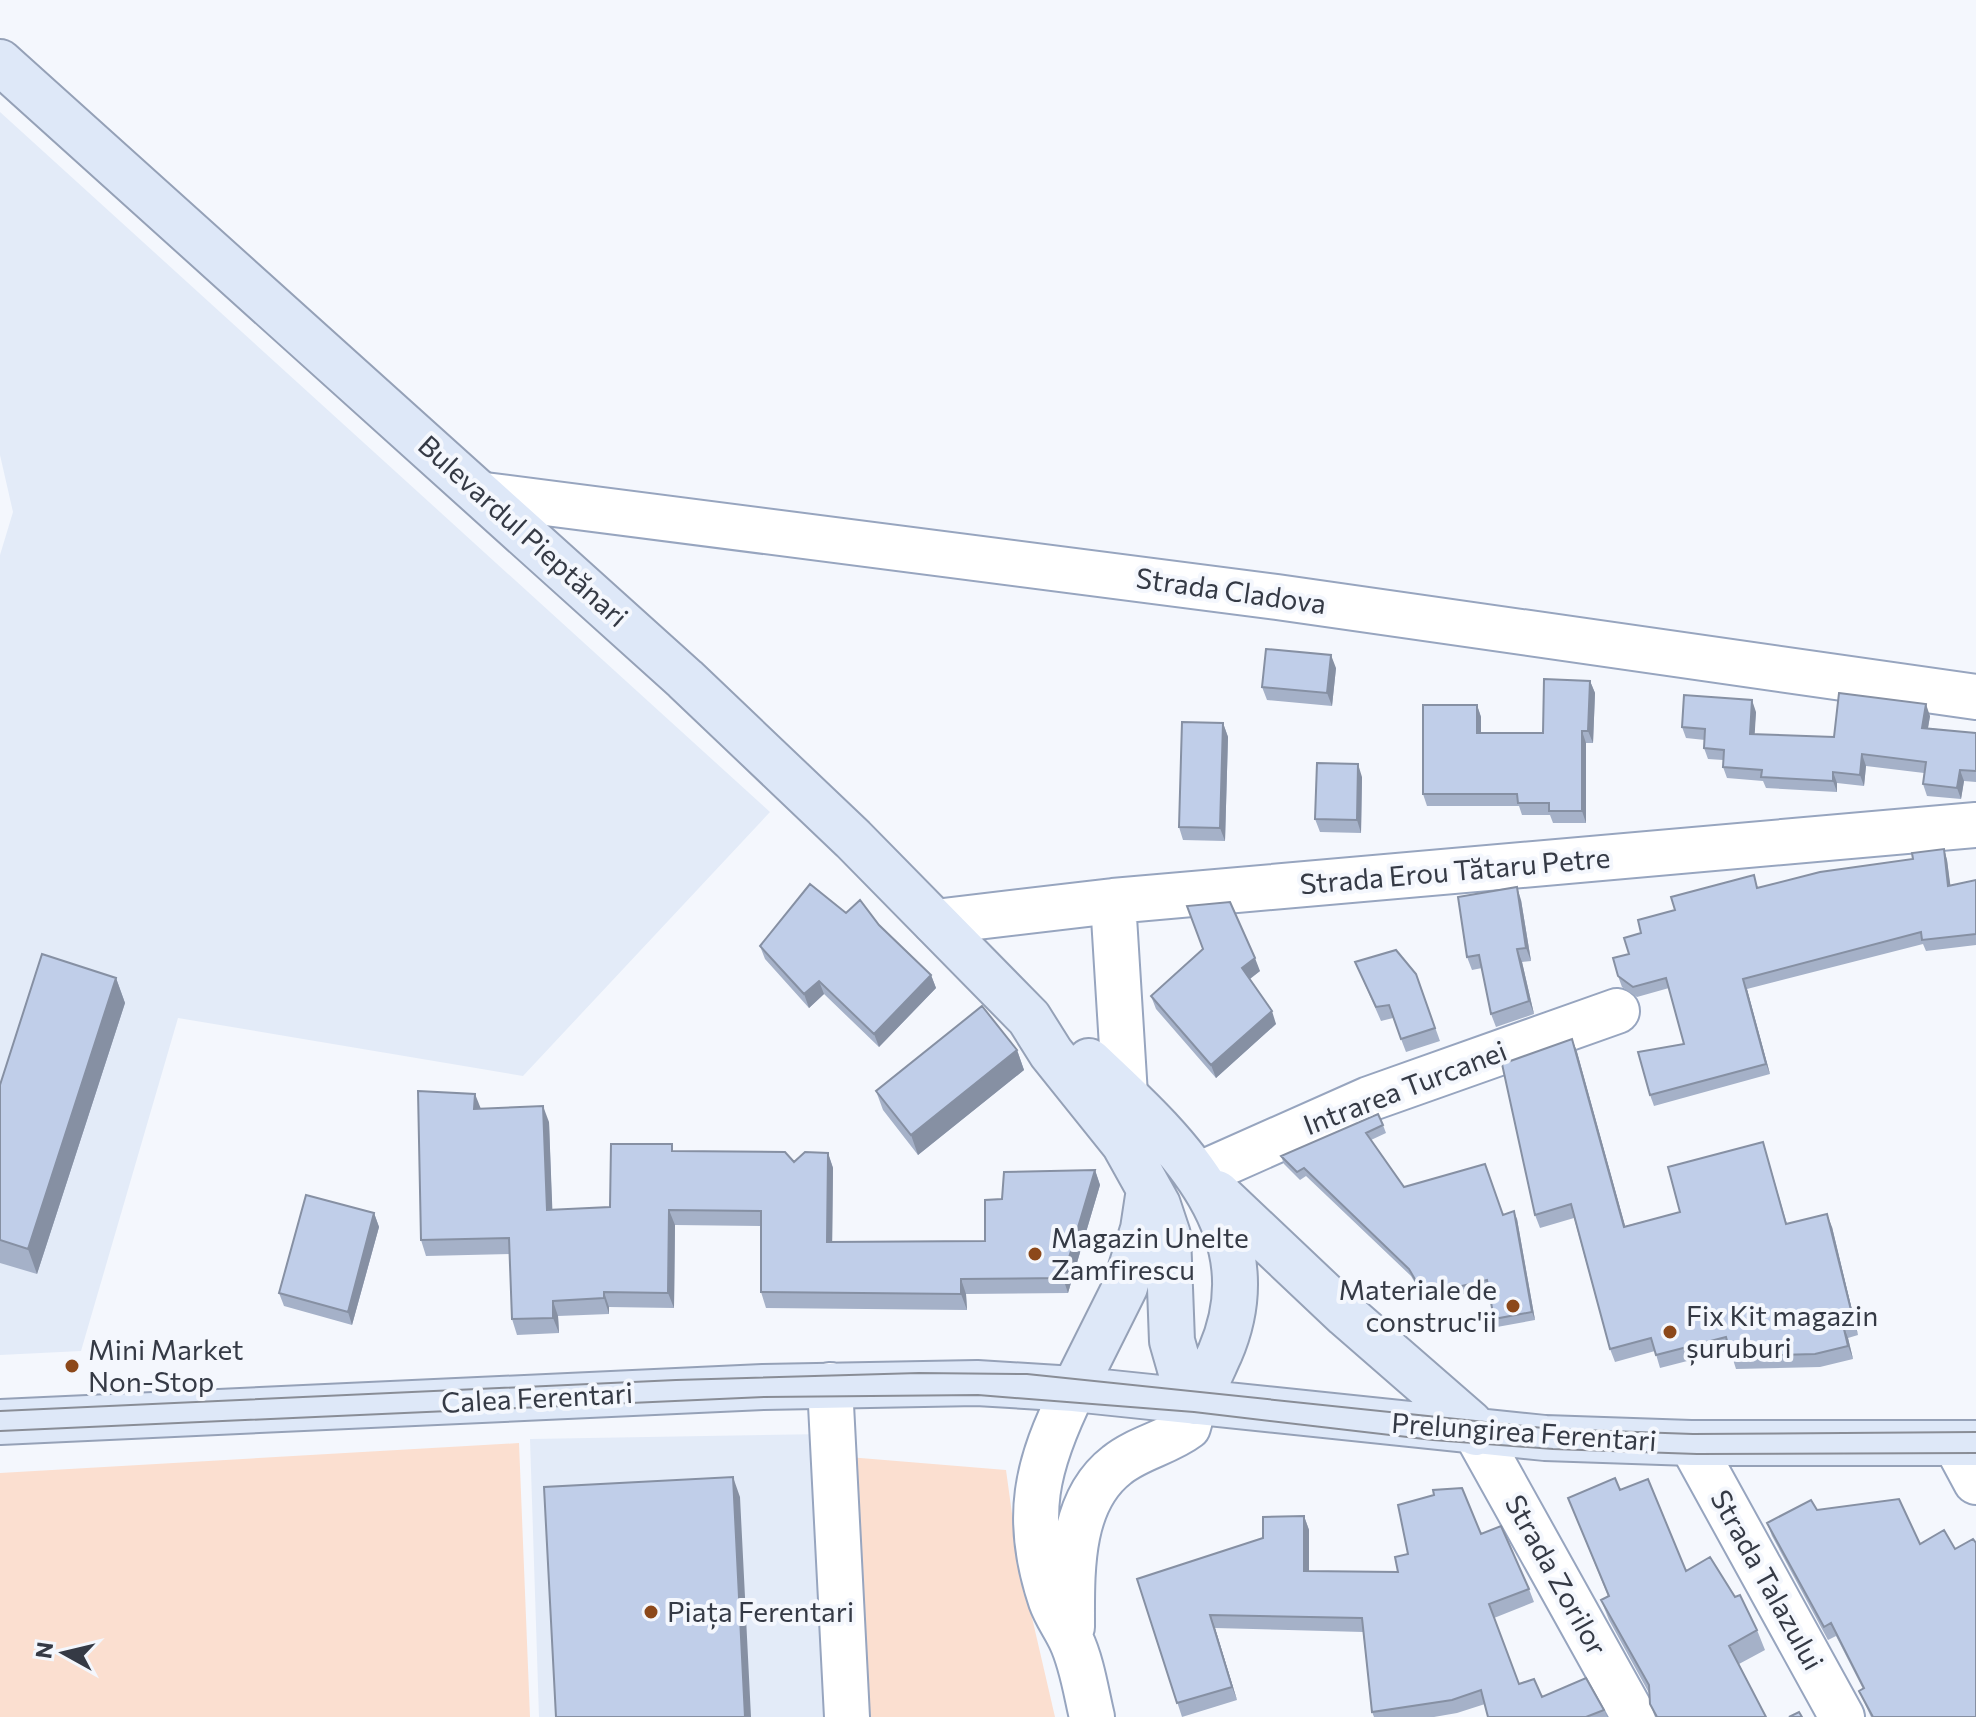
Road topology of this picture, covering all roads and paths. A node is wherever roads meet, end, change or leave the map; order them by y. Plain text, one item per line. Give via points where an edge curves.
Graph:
1 (0, 62) edge
2 (485, 495) junction
3 (1976, 697) edge
4 (1976, 825) edge
5 (1113, 901) junction
6 (935, 922) junction
7 (1617, 1011) dead end
8 (1029, 1018) junction
9 (1125, 1095) junction
10 (1198, 1175) junction
11 (1149, 1190) junction
12 (830, 1385) junction
13 (1074, 1389) junction
14 (1195, 1402) junction
15 (0, 1422) edge
16 (1476, 1433) junction
17 (1691, 1443) junction
18 (1965, 1443) edge
19 (1976, 1482) edge
20 (1072, 1641) junction
21 (847, 1717) edge
22 (1092, 1717) edge
23 (1634, 1717) edge
24 (1842, 1717) edge

1 - 2 main road, Bulevardul Pieptănari
2 - 3 street, Strada Cladova via 1277,597
2 - 6 main road, Bulevardul Pieptănari via 685,679
4 - 5 street, Strada Erou Tătaru Petre
5 - 6 street, Strada Erou Tătaru Petre
5 - 9 street
6 - 8 main road, Bulevardul Pieptănari
7 - 10 street, Intrarea Turcanei via 1369,1099
8 - 9 main road, Bulevardul Pieptănari via 1064,1039
8 - 11 main road, Bulevardul Pieptănari via 1106,1118
9 - 10 main road, Bulevardul Pieptănari
10 - 14 main road, Bulevardul Pieptănari via 1229,1238 1237,1296 1225,1341
10 - 16 main road
11 - 13 main road via 1125,1287
11 - 14 main road, Bulevardul Pieptănari via 1166,1224 1172,1341 1186,1390
12 - 13 main road, Calea Ferentari via 977,1383
12 - 15 main road, Calea Ferentari
12 - 21 street
13 - 14 main road, Prelungirea Ferentari
13 - 20 street via 1050,1440 1035,1499 1040,1560 1052,1605
14 - 16 main road, Prelungirea Ferentari
14 - 20 street via 1188,1427 1117,1465 1088,1499 1075,1555
16 - 17 main road, Prelungirea Ferentari
16 - 23 street, Strada Zorilor
17 - 18 main road, Prelungirea Ferentari
17 - 24 street, Strada Talazului
18 - 19 street
20 - 22 street

